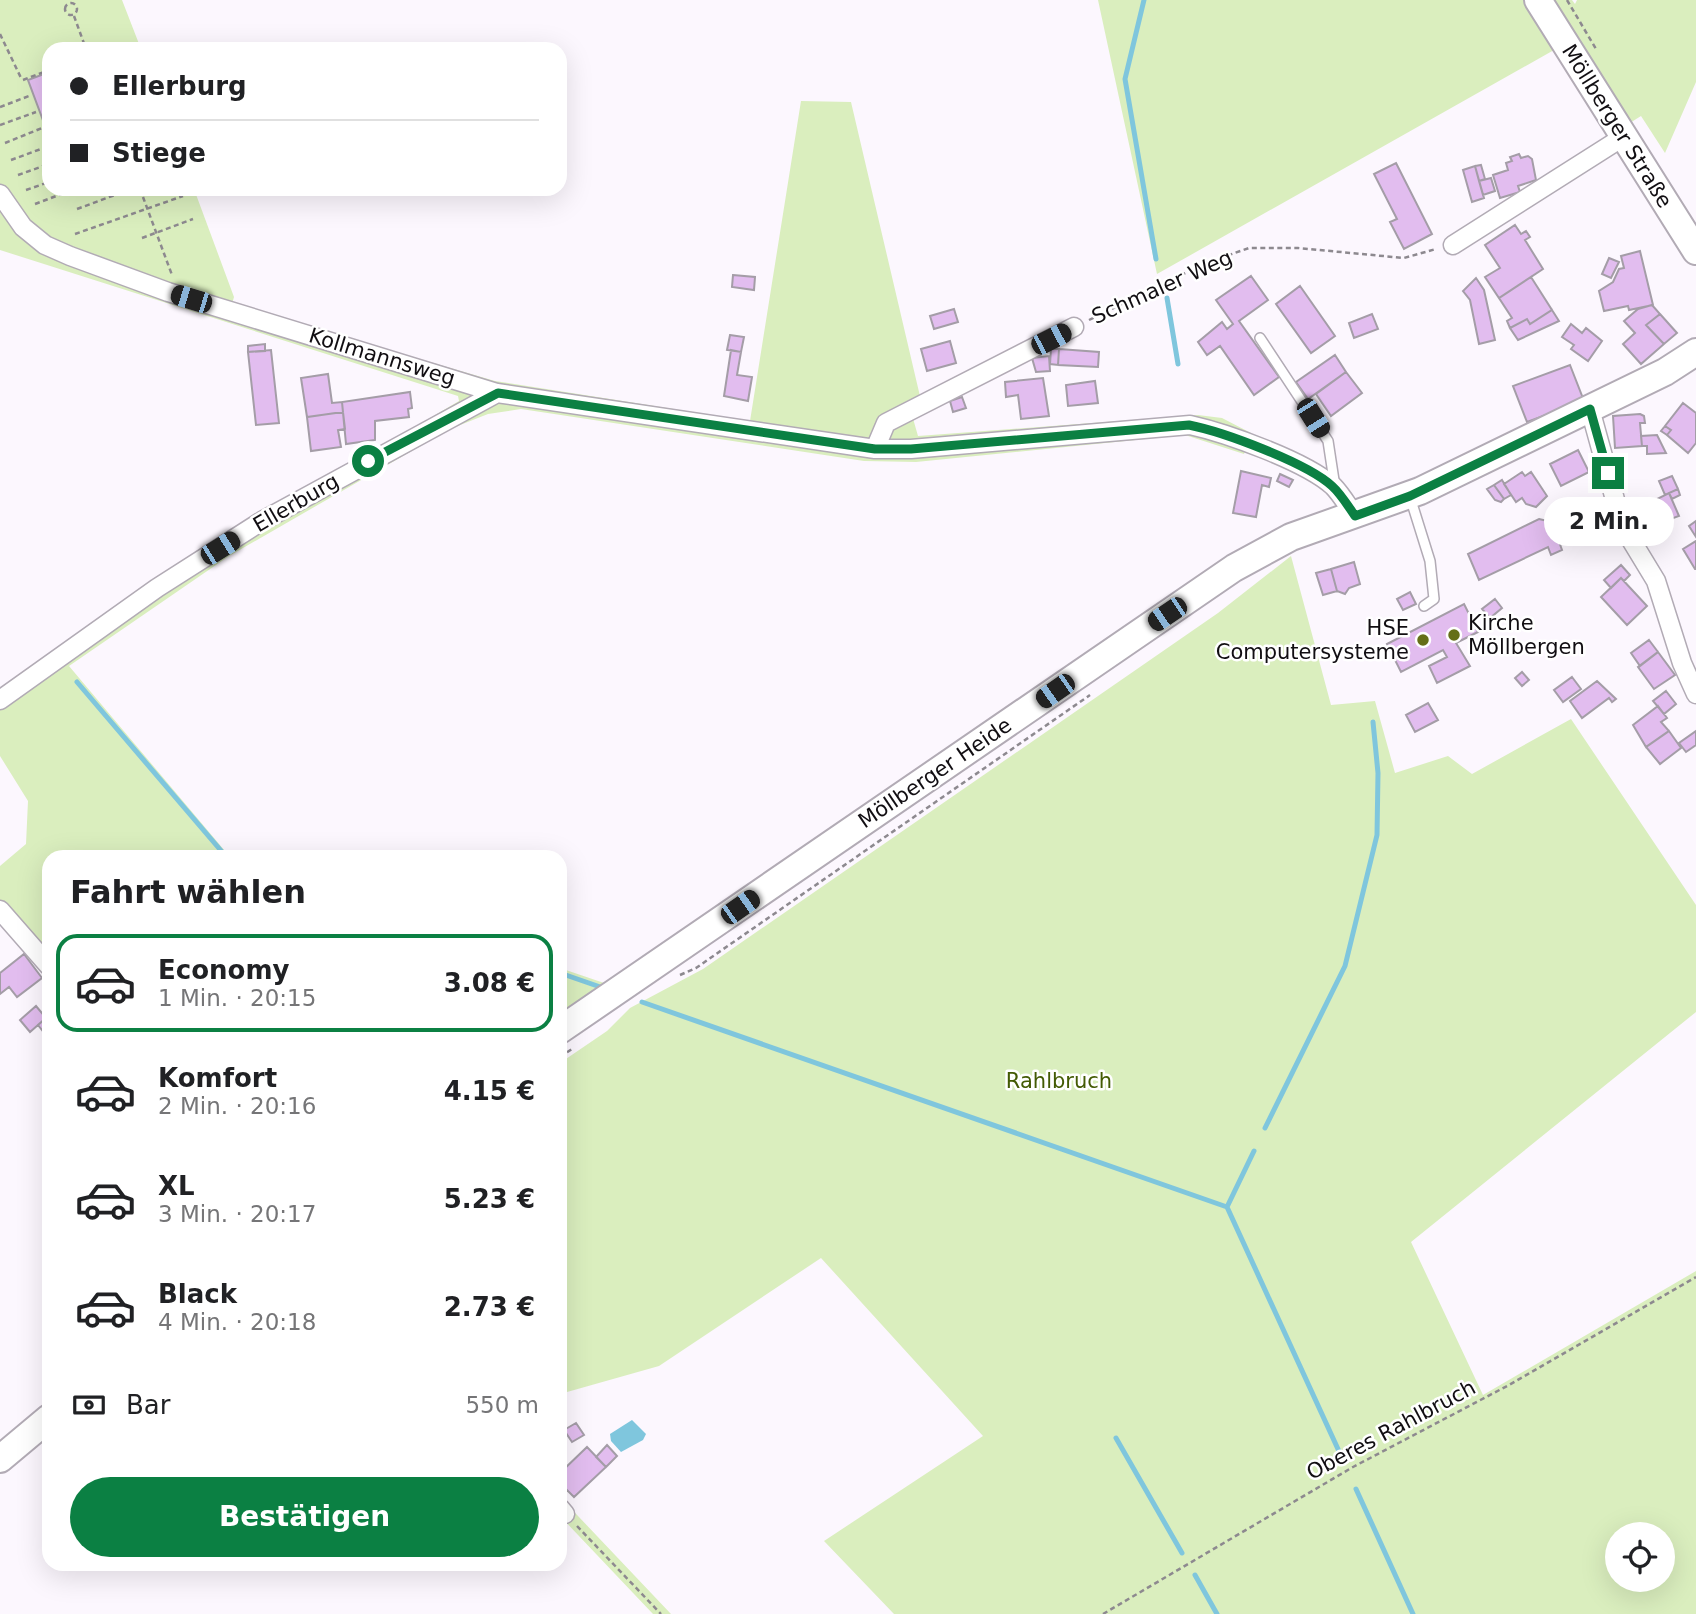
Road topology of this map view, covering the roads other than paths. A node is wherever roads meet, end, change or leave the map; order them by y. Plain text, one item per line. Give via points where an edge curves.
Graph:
1 (1538, 0) edge
2 (1623, 137) junction
3 (0, 194) edge
4 (1453, 245) road end
5 (1696, 251) edge
6 (1074, 327) road end
7 (1259, 338) dead end
8 (1696, 352) edge
9 (498, 393) junction
10 (1590, 409) junction
11 (875, 449) junction
12 (1335, 488) junction
13 (1410, 496) junction
14 (1355, 516) junction
15 (1424, 606) dead end
16 (1696, 694) edge
17 (0, 700) edge
18 (0, 910) edge
19 (42, 958) edge
20 (570, 1037) edge
21 (42, 1424) edge
22 (0, 1460) edge

1 - 2 street, Möllberger Straße
2 - 4 street
2 - 5 street, Möllberger Straße
3 - 9 street, Kollmannsweg via 23,227 45,245 168,292
6 - 11 street, Schmaler Weg via 886,424
7 - 12 lane via 1328,441
8 - 10 street, Möllberger Heide
9 - 11 street, Kollmannsweg
9 - 17 street, Ellerburg via 262,522 157,588
10 - 13 street, Möllberger Heide
10 - 16 street via 1622,525 1656,581
11 - 12 street, Kollmannsweg via 1189,425 1218,431 1320,475
12 - 14 street, Kollmannsweg
13 - 14 street, Möllberger Heide
13 - 15 lane via 1430,561 1434,599
14 - 20 street, Möllberger Heide via 1291,537 1234,568
18 - 19 street
21 - 22 street

